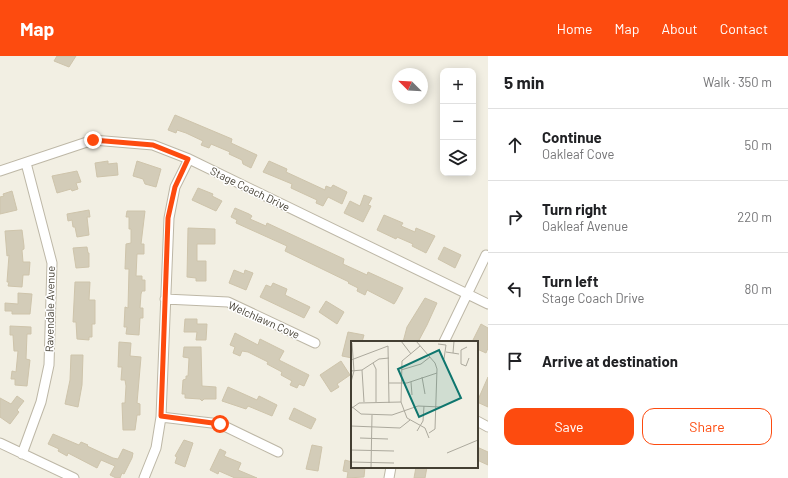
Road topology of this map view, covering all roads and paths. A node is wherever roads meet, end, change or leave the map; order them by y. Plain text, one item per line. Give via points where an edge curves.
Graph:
1 (188, 159) junction
2 (26, 163) junction
3 (0, 171) edge
4 (486, 255) dead end
5 (468, 294) junction
6 (165, 299) junction
7 (488, 304) edge
8 (444, 341) edge
9 (315, 343) dead end
10 (161, 416) junction
11 (478, 422) edge
12 (488, 426) edge
13 (0, 443) edge
14 (278, 452) dead end
15 (22, 454) junction
16 (391, 468) edge
17 (74, 478) edge
18 (144, 478) edge
19 (389, 478) edge

1 - 2 street, Stage Coach Drive via 153,145 93,140
1 - 5 street, Stage Coach Drive
1 - 6 street via 175,187 168,218
2 - 3 street, Stage Coach Drive
2 - 15 street, Ravendale Avenue via 52,264 49,365 41,402
4 - 5 street
5 - 7 street, Stage Coach Drive
5 - 8 street
6 - 9 street, Welchlawn Cove via 228,302
6 - 10 street
10 - 14 street via 220,424
10 - 18 street via 156,448
11 - 12 street
13 - 15 street
15 - 17 street
16 - 19 street

